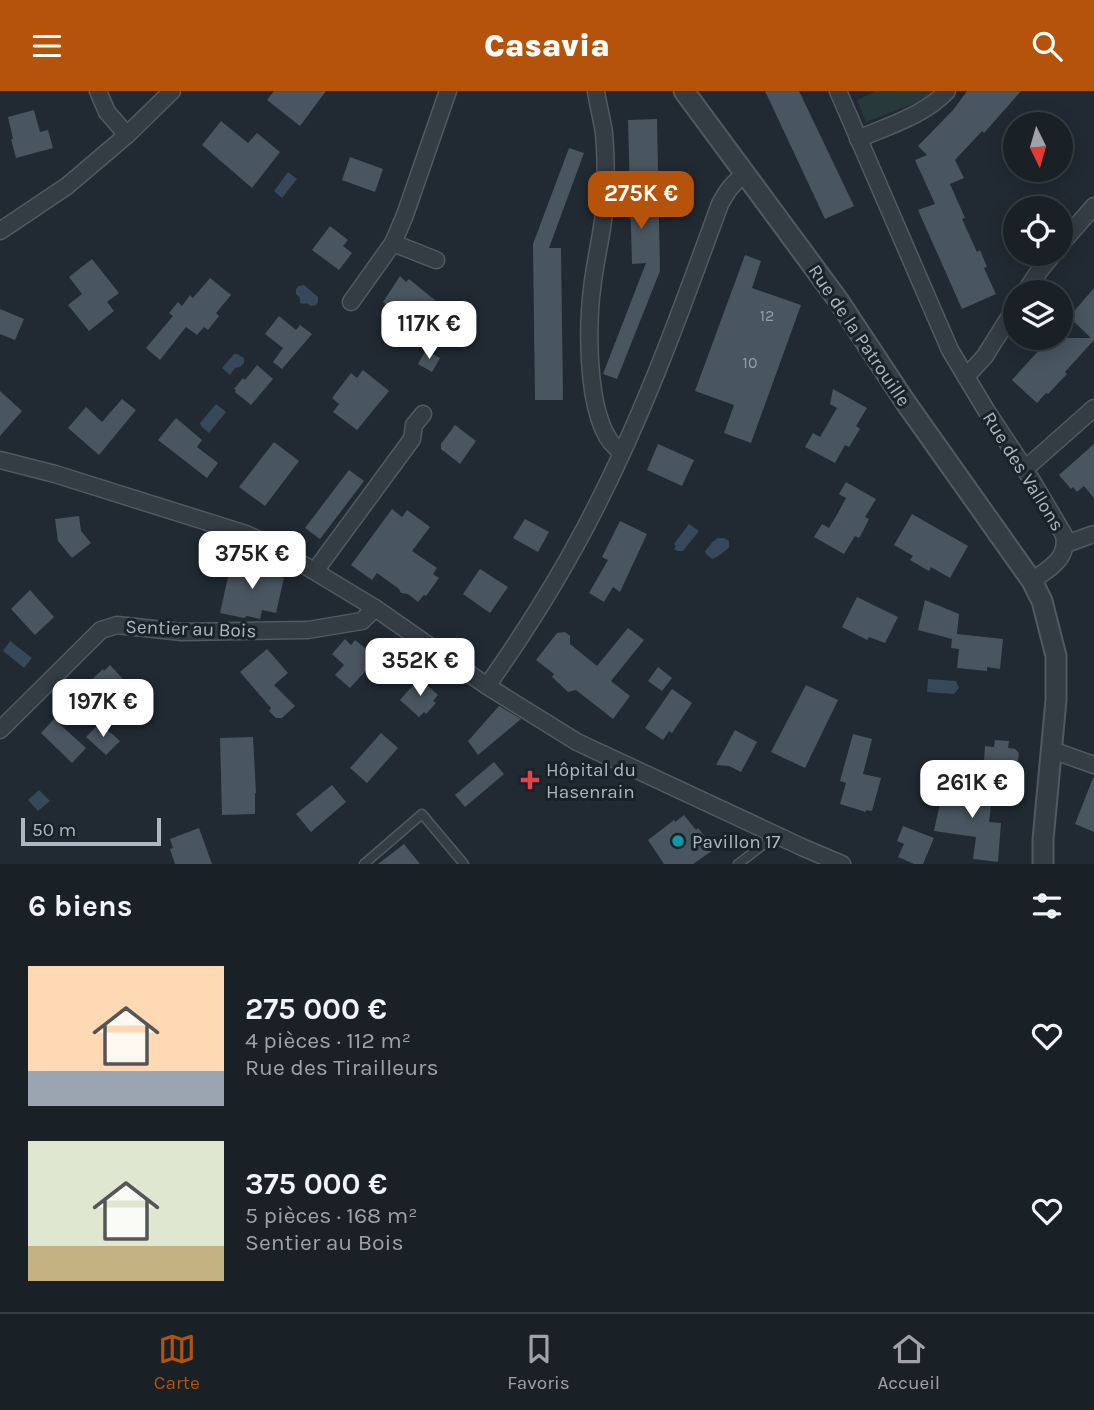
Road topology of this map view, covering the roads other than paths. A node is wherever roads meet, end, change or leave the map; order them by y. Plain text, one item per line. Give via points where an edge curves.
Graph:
1 (99, 91) edge
2 (172, 91) edge
3 (448, 91) edge
4 (596, 91) edge
5 (684, 91) edge
6 (838, 91) edge
7 (947, 91) edge
8 (127, 135) junction
9 (859, 139) junction
10 (746, 174) junction
11 (1094, 206) edge
12 (1073, 230) edge
13 (0, 231) edge
14 (393, 243) junction
15 (436, 260) dead end
16 (351, 302) dead end
17 (1003, 327) edge
18 (966, 377) junction
19 (1094, 408) edge
20 (424, 414) dead end
21 (622, 452) junction
22 (0, 460) edge
23 (1025, 469) junction
24 (1094, 534) edge
25 (1066, 544) junction
26 (315, 571) junction
27 (1032, 581) junction
28 (375, 608) junction
29 (487, 686) junction
30 (0, 730) edge
31 (1052, 750) junction
32 (1094, 765) edge
33 (776, 835) junction
34 (364, 864) edge
35 (464, 864) edge
36 (738, 864) edge
37 (842, 864) edge
38 (1043, 864) edge

1 - 8 street via 107,112
2 - 8 street
3 - 14 street
4 - 21 street via 604,143 605,205 592,290 589,350 602,424
5 - 10 street, Rue de la Patrouille
6 - 9 street, Rue des Vallons
7 - 9 street via 909,117
8 - 13 street via 67,186
9 - 18 street, Rue des Vallons via 950,350
10 - 21 street via 734,182 720,204 672,338
10 - 27 street, Rue de la Patrouille
11 - 12 street
14 - 15 street
14 - 16 street
17 - 18 street
18 - 23 street, Rue des Vallons
19 - 23 street
20 - 26 street via 414,425 412,439
21 - 29 street via 546,598
22 - 26 street via 246,534
23 - 25 street, Rue des Vallons
24 - 25 street
25 - 27 street, Rue des Vallons via 1057,561
26 - 28 street
27 - 31 street via 1056,656
28 - 29 street
28 - 30 street, Sentier au Bois via 362,621 308,630 182,632 117,625 101,630
29 - 33 street via 577,743
31 - 32 street
31 - 38 street
33 - 36 lane
33 - 37 street
34 - 35 lane via 422,814

